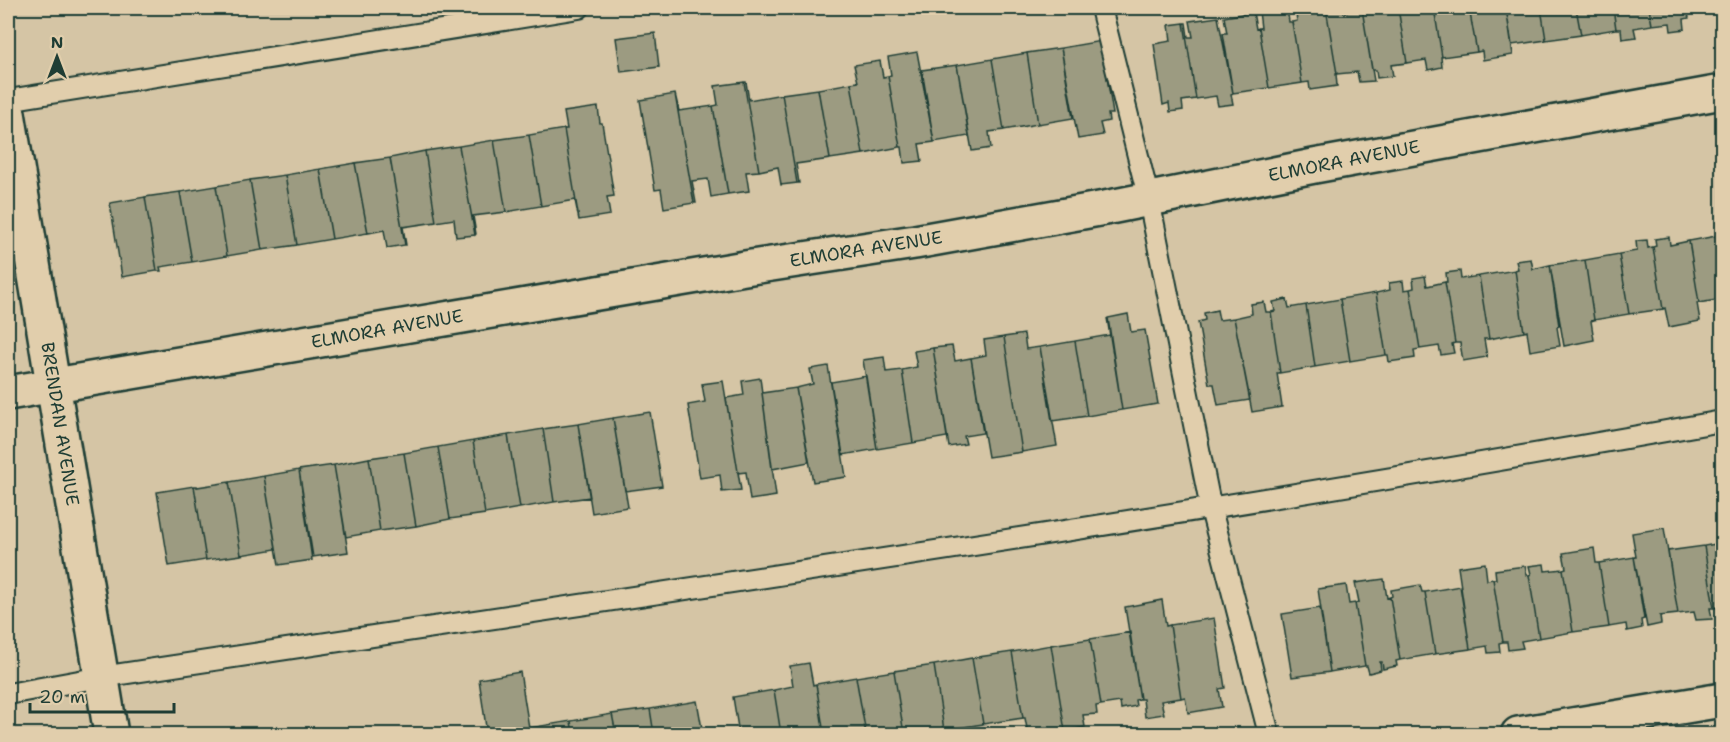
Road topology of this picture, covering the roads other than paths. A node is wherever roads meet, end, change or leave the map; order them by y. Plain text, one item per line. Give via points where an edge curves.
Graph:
1 (579, 8) edge
2 (1101, 8) edge
3 (1722, 92) edge
4 (8, 100) edge
5 (8, 113) edge
6 (1149, 200) junction
7 (53, 386) junction
8 (8, 393) edge
9 (1722, 421) edge
10 (1211, 509) junction
11 (101, 677) junction
12 (8, 694) edge
13 (1722, 700) edge
14 (111, 735) edge
15 (1269, 735) edge
16 (1518, 735) edge

1 - 4 lane
2 - 6 lane
3 - 6 street, ELMORA AVENUE
5 - 7 street, BRENDAN AVENUE
6 - 7 street, ELMORA AVENUE
6 - 10 lane
7 - 8 street, ELMORA AVENUE
7 - 11 street, BRENDAN AVENUE
9 - 10 lane
10 - 11 lane
10 - 15 lane
11 - 12 lane
11 - 14 street, BRENDAN AVENUE
13 - 16 street

